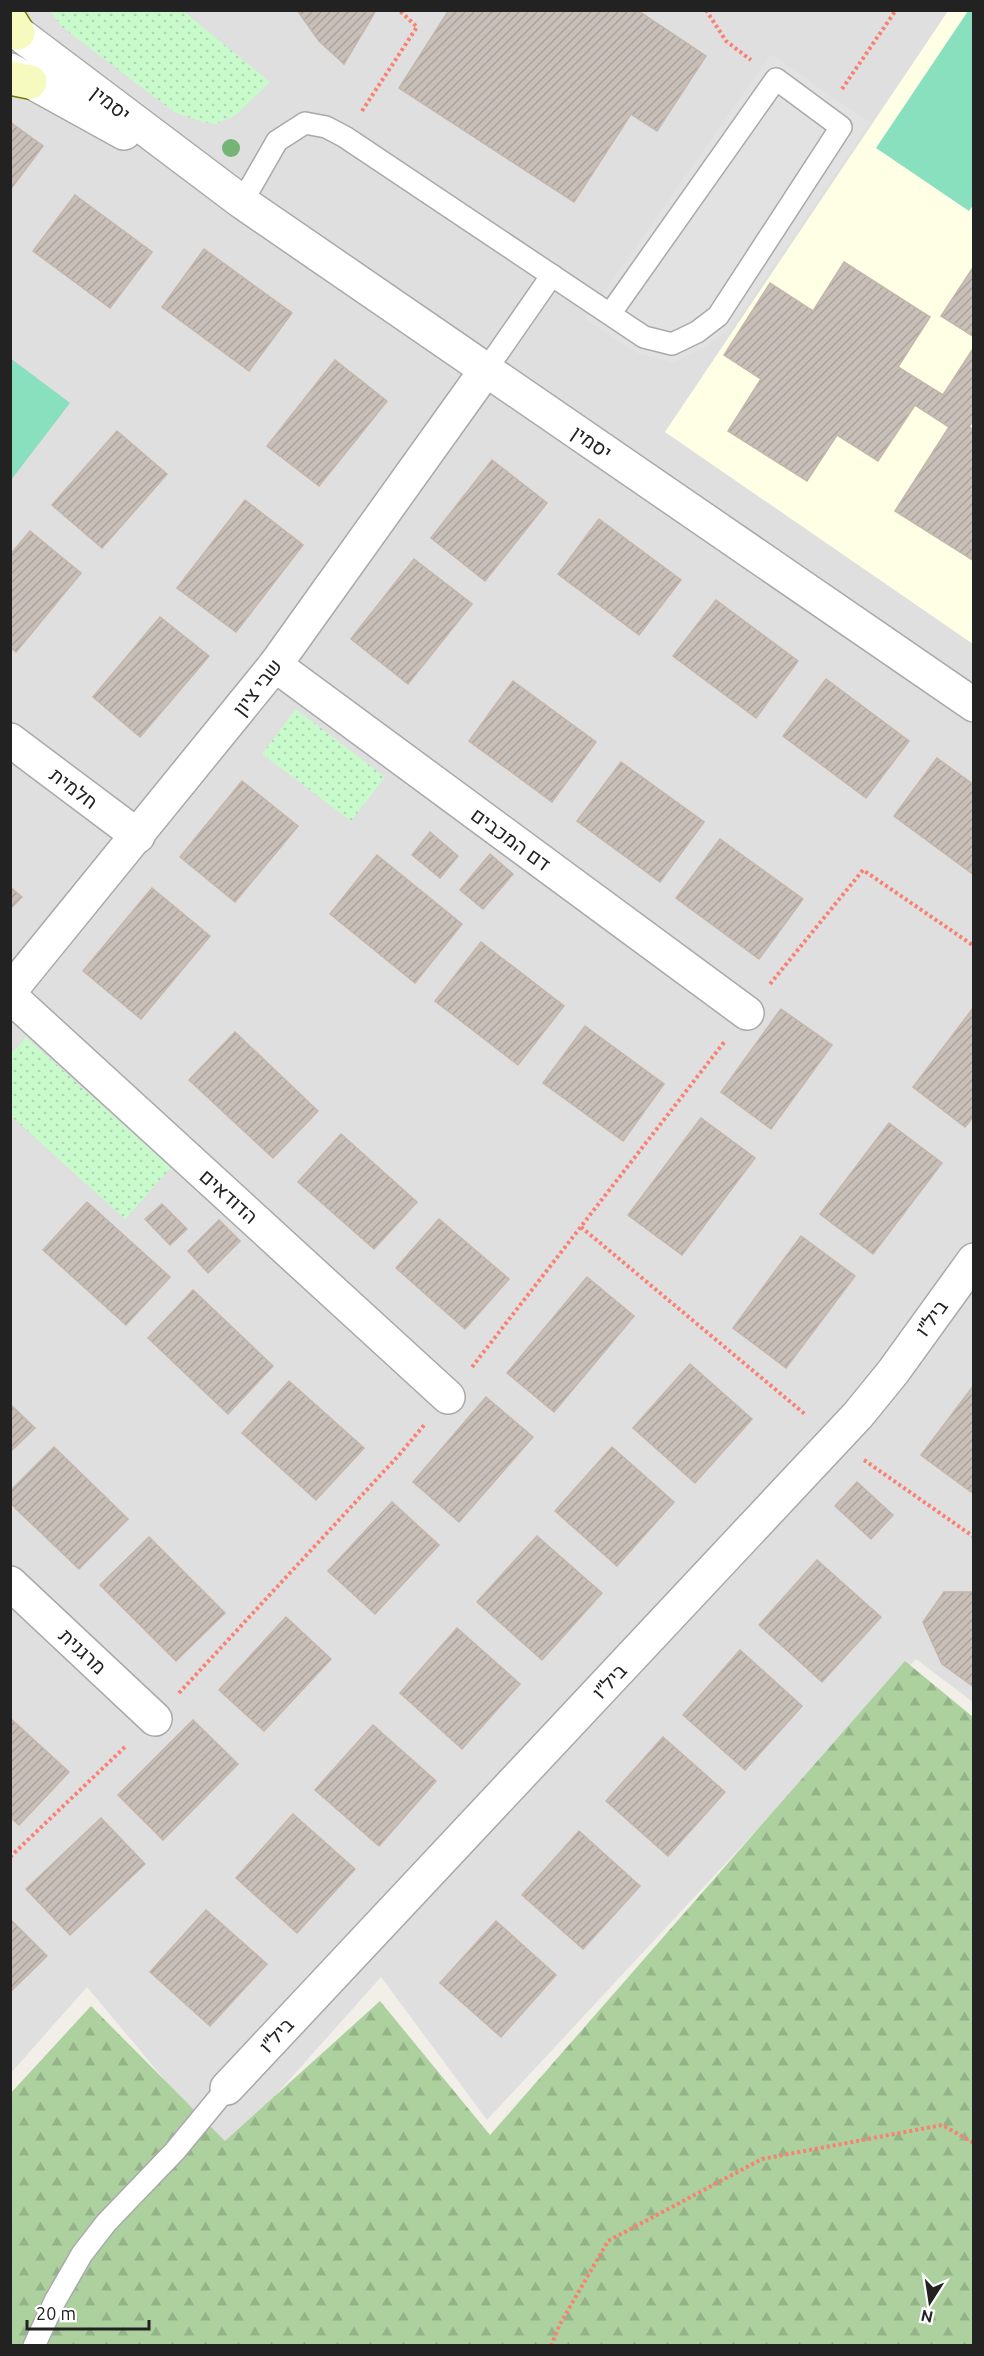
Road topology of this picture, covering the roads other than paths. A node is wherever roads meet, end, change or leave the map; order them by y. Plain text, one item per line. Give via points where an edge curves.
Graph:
1 (13, 27) edge
2 (17, 77) edge
3 (210, 180) junction
4 (242, 202) junction
5 (552, 275) junction
6 (610, 314) junction
7 (486, 370) junction
8 (275, 665) junction
9 (974, 705) edge
10 (10, 740) edge
11 (138, 836) junction
12 (10, 991) edge
13 (10, 996) edge
14 (747, 1013) dead end
15 (974, 1260) edge
16 (448, 1397) dead end
17 (10, 1583) edge
18 (155, 1719) dead end
19 (227, 2088) joint
20 (34, 2346) edge

1 - 3 street, יסמין
2 - 3 street, יסמין
3 - 4 street, יסמין
4 - 5 lane via 277,141 305,123 326,127
4 - 7 street, יסמין
5 - 6 lane
5 - 7 lane
6 - 6 lane via 644,337 672,344 718,316 841,127 776,79
7 - 8 street, שבי ציון
7 - 9 street, יסמין
8 - 11 street, שבי ציון
8 - 14 street, דם המכבים
10 - 11 street, חלמית
11 - 12 street, שבי ציון
13 - 16 street, הדודאים
15 - 19 street, ביל״ו via 892,1372 835,1440
17 - 18 street, מרגנית
19 - 20 lane via 82,2254

